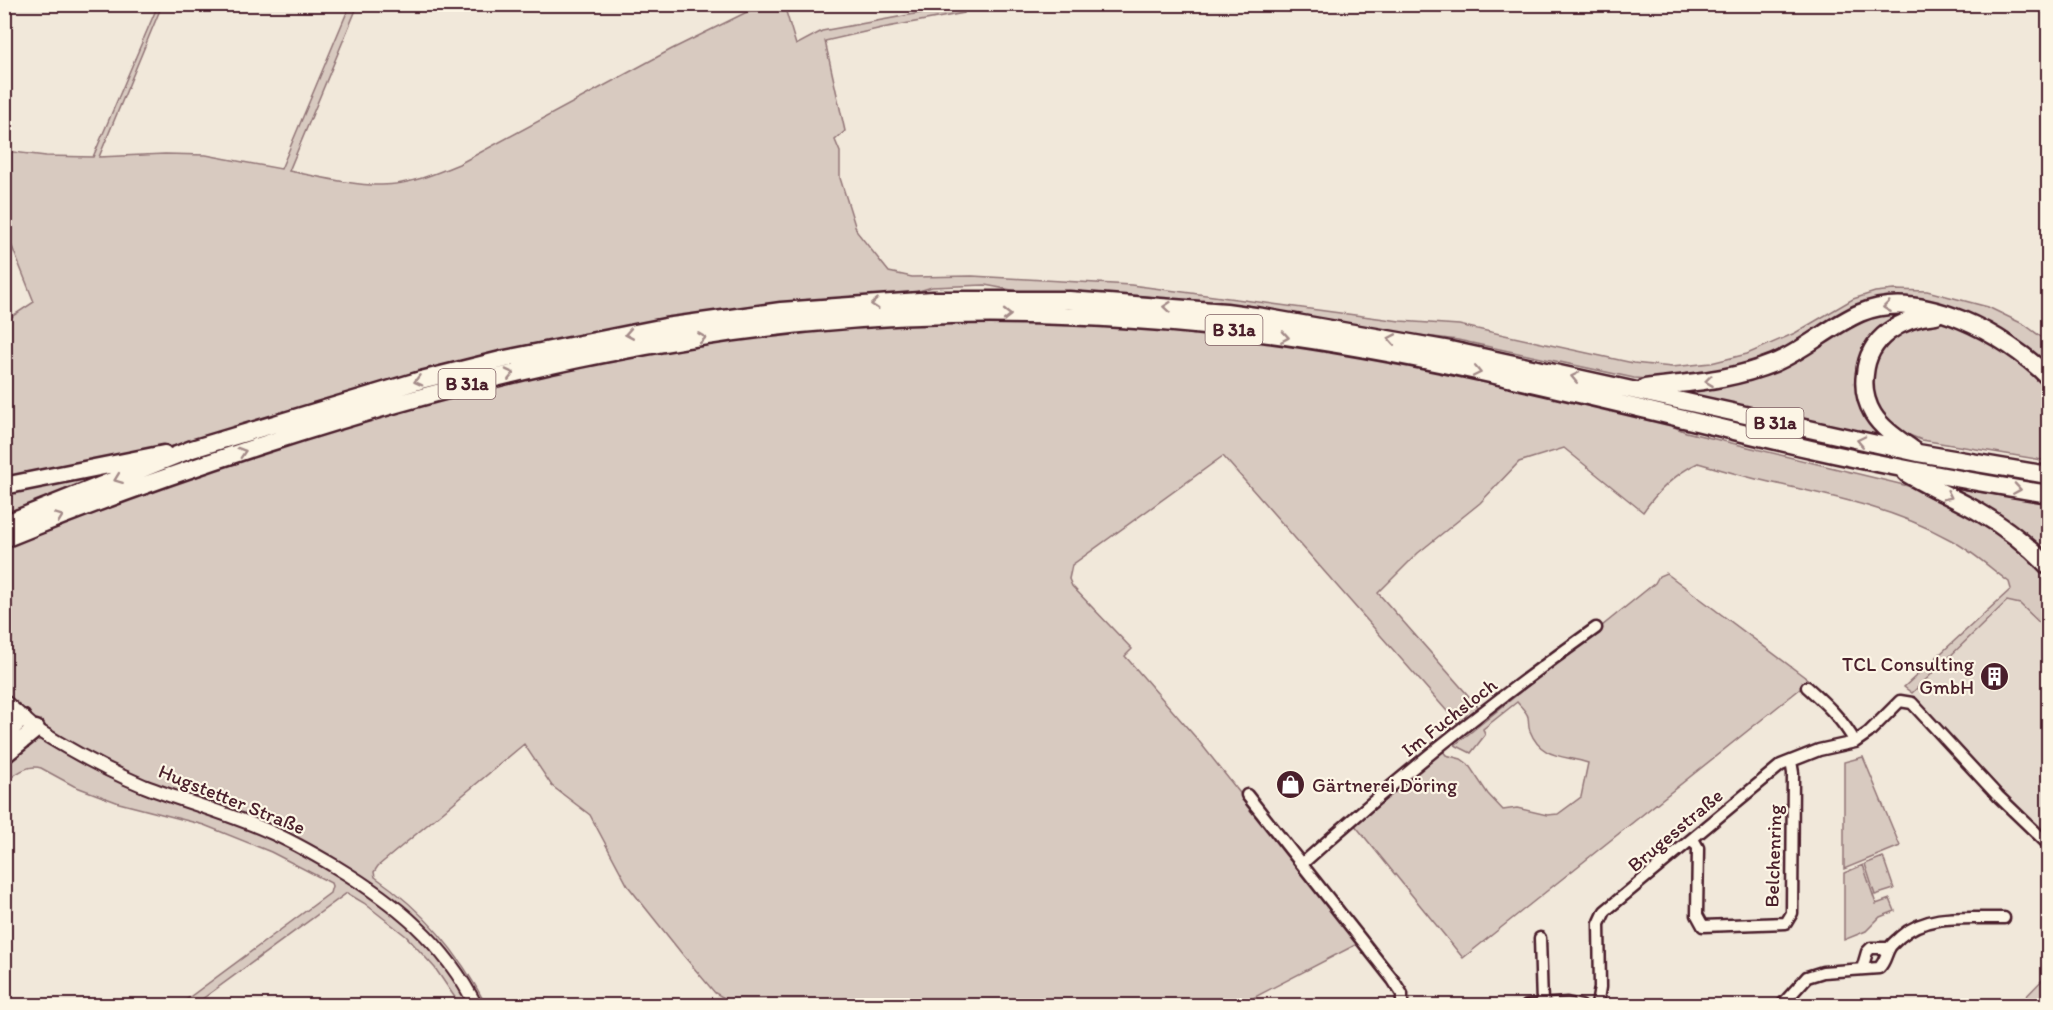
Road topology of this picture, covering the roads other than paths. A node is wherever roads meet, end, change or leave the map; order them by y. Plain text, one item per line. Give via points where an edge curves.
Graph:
1 (1944, 315) junction
2 (2049, 377) edge
3 (1632, 389) junction
4 (192, 449) junction
5 (1918, 453) junction
6 (1897, 468) junction
7 (2049, 475) edge
8 (4, 486) edge
9 (2049, 494) edge
10 (4, 524) edge
11 (4, 539) edge
12 (2049, 566) edge
13 (1596, 628) dead end
14 (1807, 687) dead end
15 (4, 702) edge
16 (22, 718) junction
17 (36, 729) junction
18 (4, 736) edge
19 (1855, 742) junction
20 (4, 754) edge
21 (1791, 761) junction
22 (1247, 795) dead end
23 (1693, 839) junction
24 (2049, 844) edge
25 (1302, 864) junction
26 (2004, 918) dead end
27 (1540, 938) dead end
28 (1889, 948) junction
29 (1862, 969) junction
30 (1542, 1004) edge
31 (476, 1005) edge
32 (1402, 1005) edge
33 (1527, 1005) edge
34 (1581, 1005) edge
35 (1597, 1005) edge
36 (1781, 1005) edge

1 - 2 highway via 1992,334
1 -> 3 highway via 1913,306 1869,310 1798,351 1746,373
1 - 5 highway via 1897,325 1874,346 1866,364 1864,384 1872,413
3 -> 4 highway, B 31a via 1450,350 1226,312 1069,300 933,300 781,311 569,345 421,380
5 -> 3 highway, B 31a
4 - 8 highway
4 -> 10 highway, B 31a
5 - 7 highway, B 31a
6 -> 9 highway, B 31a
11 -> 6 highway, B 31a via 191,468 347,418 513,373 675,341 837,321 949,315 1115,319 1257,333 1367,350
6 -> 12 highway via 2009,531
13 - 25 street, Im Fuchsloch via 1442,746
14 - 19 street via 1830,707
15 - 16 main road, Hugstetter Straße
16 - 17 main road, Hugstetter Straße
16 - 18 highway
17 - 20 highway
17 - 31 street, Hugstetter Straße via 111,772 269,831 358,880 392,903 427,935 449,961
19 - 21 street, Brugesstraße
19 - 24 street, Brugesstraße via 1900,701 1912,703 1998,796
21 - 23 street, Brugesstraße via 1781,765
21 - 23 street, Belchenring via 1792,913 1786,923 1703,926 1697,915 1698,848
22 - 25 street
23 - 35 street, Brugesstraße via 1605,912 1599,924
25 - 32 street via 1393,980 1402,994
26 - 28 street via 1945,918 1923,923
27 - 30 street
28 - 29 street via 1879,968
28 - 29 street via 1871,948
29 - 36 street via 1807,977
30 - 33 street
30 - 34 street

